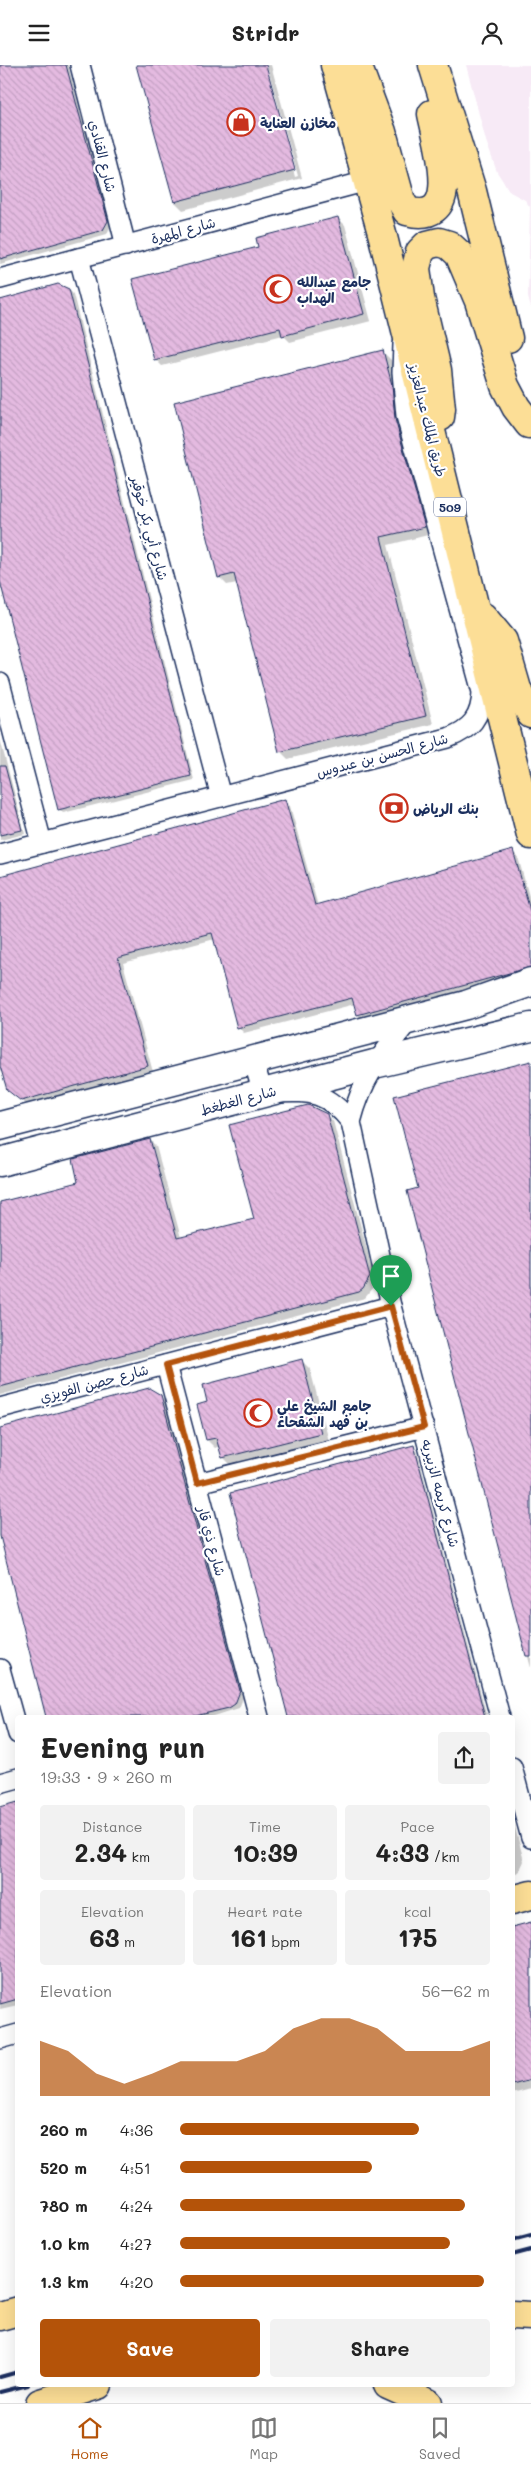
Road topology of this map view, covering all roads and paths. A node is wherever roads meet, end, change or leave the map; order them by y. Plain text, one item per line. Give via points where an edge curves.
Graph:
1 (80, 65) edge
2 (335, 65) edge
3 (357, 65) edge
4 (421, 65) edge
5 (433, 65) edge
6 (367, 181) junction
7 (126, 246) junction
8 (79, 258) junction
9 (0, 279) edge
10 (403, 318) junction
11 (530, 427) edge
12 (435, 446) junction
13 (474, 606) junction
14 (0, 683) edge
15 (531, 714) edge
16 (221, 797) junction
17 (531, 835) edge
18 (42, 843) junction
19 (0, 854) edge
20 (531, 982) edge
21 (466, 1005) junction
22 (411, 1018) junction
23 (531, 1027) edge
24 (476, 1040) junction
25 (253, 1060) junction
26 (374, 1064) junction
27 (263, 1093) junction
28 (351, 1121) junction
29 (0, 1126) edge
30 (0, 1162) edge
31 (391, 1306) junction
32 (166, 1365) junction
33 (0, 1408) edge
34 (424, 1427) junction
35 (197, 1483) junction
36 (0, 1669) edge
37 (255, 1715) edge
38 (499, 1715) edge
39 (15, 1723) edge
40 (515, 1778) edge
41 (15, 1780) edge
42 (0, 1783) edge
43 (531, 1838) edge
44 (531, 1895) edge
45 (515, 1899) edge
46 (15, 2036) edge
47 (0, 2039) edge
48 (15, 2312) edge
49 (515, 2315) edge
50 (0, 2316) edge
51 (531, 2316) edge
52 (92, 2387) edge
53 (392, 2387) edge
54 (40, 2403) edge
55 (428, 2403) edge

1 - 7 street, شارع القنادي
2 - 6 main road, طريق الملك عبدالعزيز / 509
3 - 4 main road via 382,132 401,201 407,211 420,215 433,211 444,198 444,179
5 - 11 main road, 509 via 472,191
6 - 7 street, شارع المهرة
6 - 10 main road, طريق الملك عبدالعزيز / 509
7 - 8 street, شارع المهرة
8 - 9 street, شارع المهرة
8 - 16 street, شارع أبي بكر خوقير
10 - 12 main road, طريق الملك عبدالعزيز / 509
10 - 16 street, شارع الحسن بن عبدوس via 402,372 406,416 482,692 480,710 464,732 448,738
11 - 12 main road, 509 via 505,386 479,301 460,254 439,242 427,245 420,252 416,268 437,370 441,409
12 - 13 main road, طريق الملك عبدالعزيز / 509
13 - 15 main road via 503,641 517,689
13 - 17 main road, طريق الملك عبدالعزيز / 509
14 - 18 street
16 - 18 street, شارع الحسن بن عبدوس
18 - 19 street, شارع الحسن بن عبدوس
20 - 21 street
21 - 22 street
21 - 24 street via 479,1011 483,1017 484,1030
22 - 25 street
22 - 26 street, شارع كريمه الزبيريه
23 - 24 street, شارع الغطغط
24 - 26 street, شارع الغطغط
25 - 27 street
25 - 29 street
26 - 27 street, شارع الغطغط
26 - 28 street, شارع كريمه الزبيريه via 360,1089
27 - 28 street via 313,1093 330,1099
27 - 30 street, شارع الغطغط
28 - 31 street, شارع كريمه الزبيريه
31 - 32 street, شارع حصن الفويزي
31 - 34 street, شارع كريمه الزبيريه
32 - 33 street, شارع حصن الفويزي
32 - 35 street, شارع ذي قار
34 - 35 street
34 - 38 street, شارع كريمه الزبيريه
35 - 37 street, شارع ذي قار
36 - 39 street
40 - 43 street
41 - 42 street
44 - 45 main road
46 - 47 street
48 - 50 main road
49 - 51 main road
52 - 54 main road
53 - 55 main road

